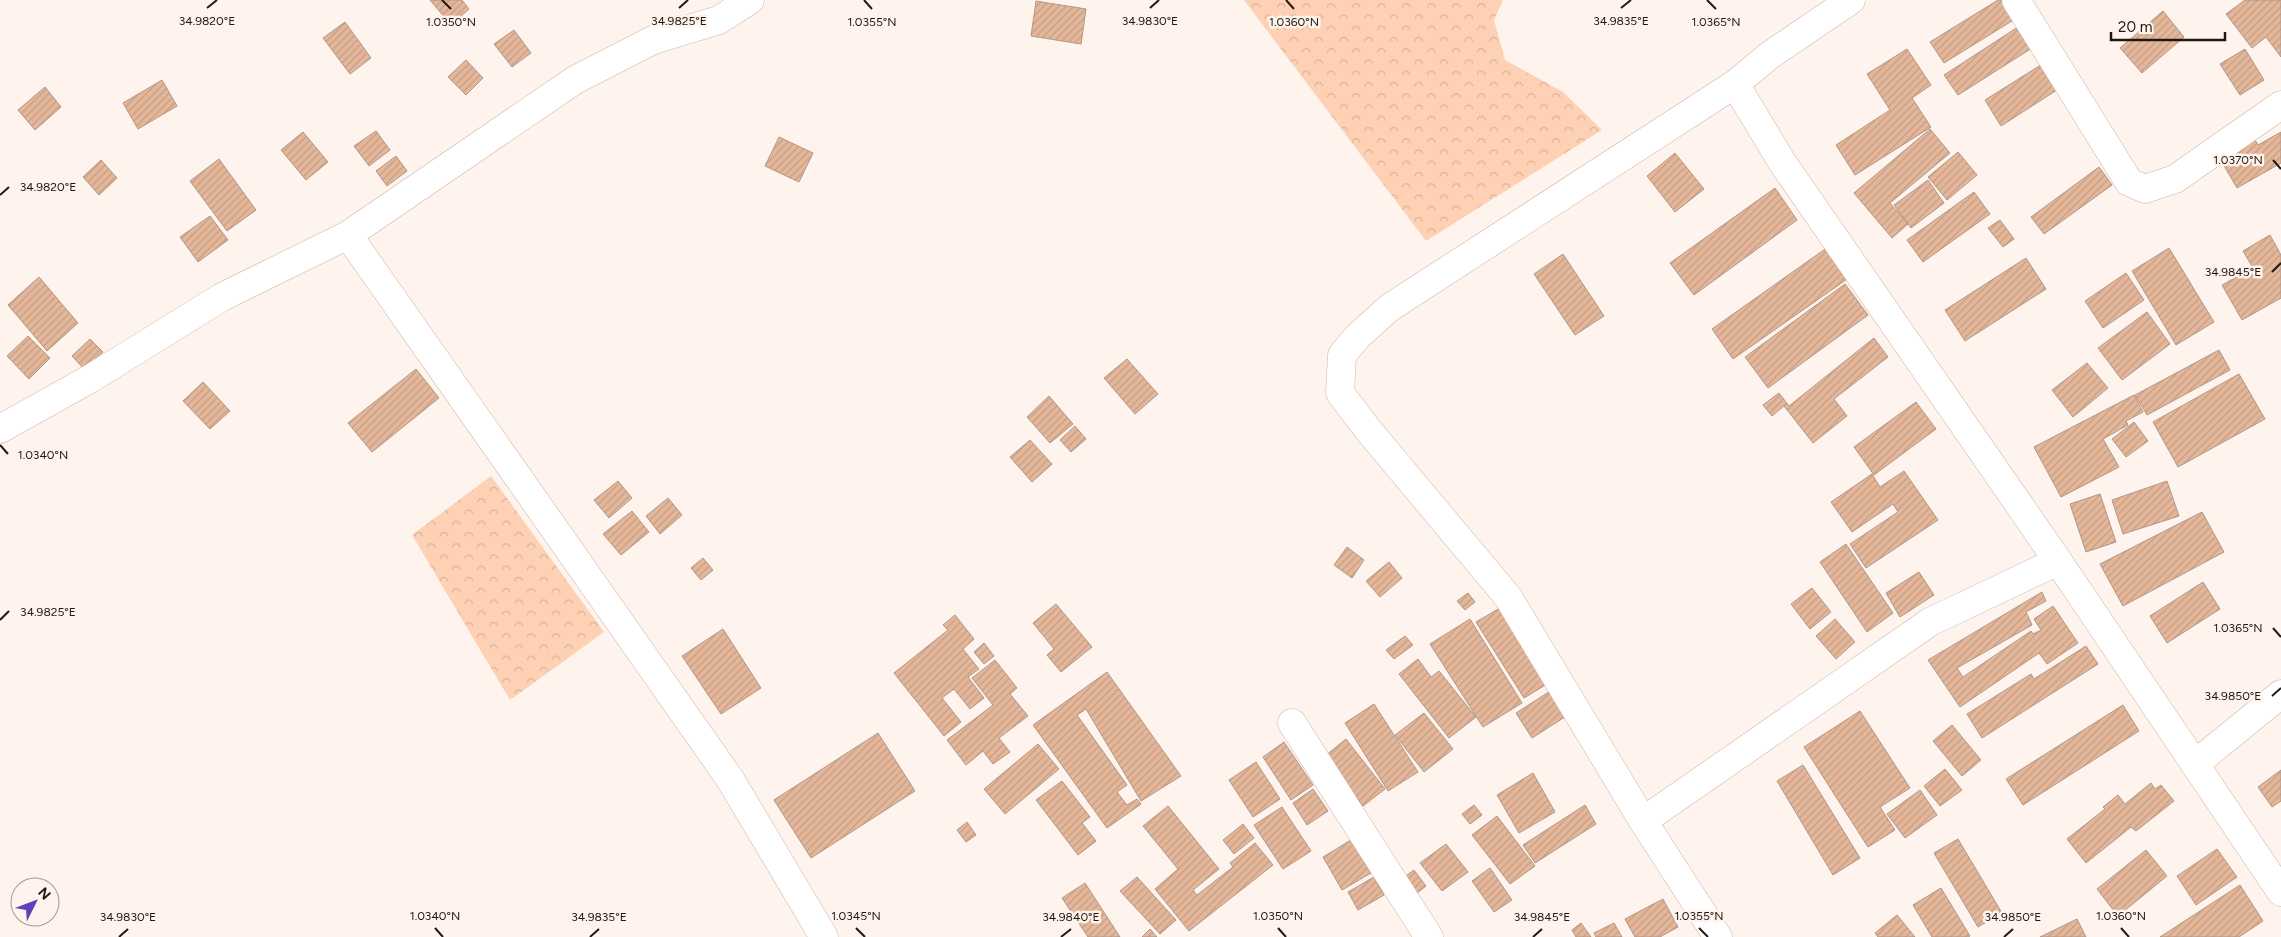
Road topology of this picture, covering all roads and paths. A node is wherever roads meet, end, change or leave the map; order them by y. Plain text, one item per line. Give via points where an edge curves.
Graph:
1 (750, 0) edge
2 (1851, 0) edge
3 (2016, 0) edge
4 (1735, 84) junction
5 (2281, 105) edge
6 (348, 234) junction
7 (0, 429) edge
8 (2058, 561) junction
9 (2281, 694) edge
10 (1292, 722) dead end
11 (2195, 764) junction
12 (1643, 821) junction
13 (2281, 892) edge
14 (824, 937) edge
15 (1429, 937) edge
16 (1718, 937) edge

1 - 6 street via 719,20 653,40 575,80
2 - 4 street via 1770,55
3 - 5 street via 2129,182 2145,190 2175,179
4 - 8 street via 1782,162
4 - 12 street via 1389,308 1342,355 1340,394 1508,598
6 - 7 street via 222,297 88,380
6 - 14 street via 730,779
8 - 11 street
8 - 12 street via 1930,622
9 - 11 street
10 - 15 street
11 - 13 street
12 - 16 street

